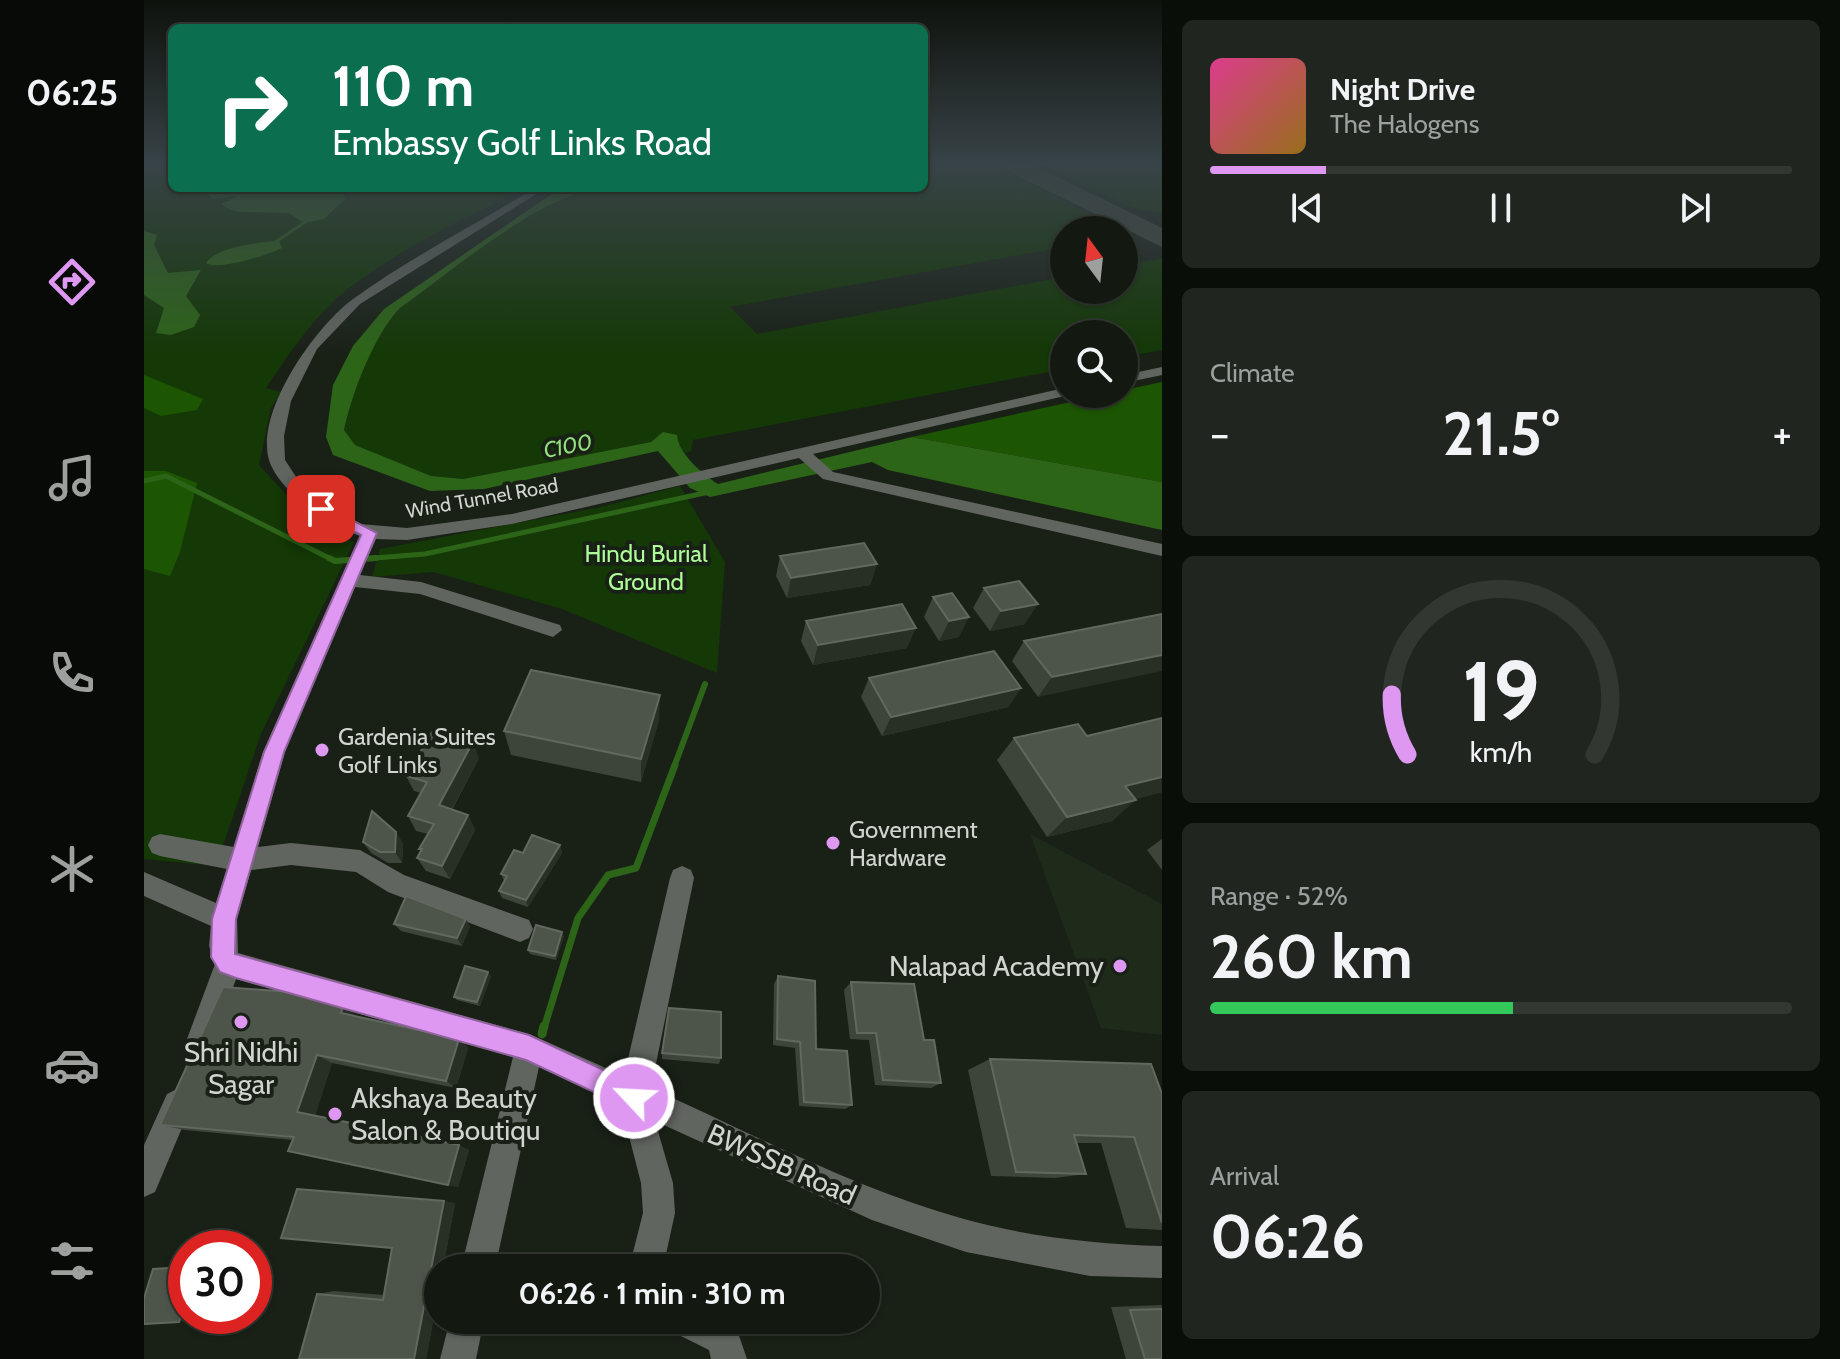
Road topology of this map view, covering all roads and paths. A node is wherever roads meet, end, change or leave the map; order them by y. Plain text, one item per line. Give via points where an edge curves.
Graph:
1 (477, 227) edge
2 (1162, 371) edge
3 (1138, 376) edge
4 (1050, 395) edge
5 (807, 455) junction
6 (370, 533) junction
7 (1162, 550) edge
8 (356, 567) junction
9 (553, 630) dead end
10 (160, 845) dead end
11 (241, 860) junction
12 (682, 878) dead end
13 (144, 884) edge
14 (224, 919) junction
15 (520, 929) dead end
16 (228, 964) junction
17 (529, 1048) junction
18 (634, 1098) junction
19 (144, 1181) edge
20 (481, 1254) edge
21 (649, 1254) edge
22 (1162, 1262) edge
23 (464, 1334) edge
24 (714, 1334) edge
25 (458, 1359) edge
26 (729, 1359) edge

1 - 6 street, Wind Tunnel Road via 356,302 311,348 284,401 277,460 288,478 321,509
2 - 3 street
4 - 5 street, Wind Tunnel Road
5 - 6 street, Wind Tunnel Road via 512,519 407,534
5 - 7 street via 825,474
6 - 8 street
8 - 9 street
8 - 11 street via 274,752
10 - 11 street
11 - 14 street
11 - 15 street via 291,854 360,861 397,884
12 - 18 street
13 - 14 street
14 - 16 street via 222,946
16 - 17 street, BWSSB Road
16 - 19 street
17 - 18 street, BWSSB Road
17 - 20 street
18 - 21 street via 658,1198
18 - 22 street, BWSSB Road via 883,1209 966,1236 1090,1260
23 - 25 street
24 - 26 street via 724,1339

